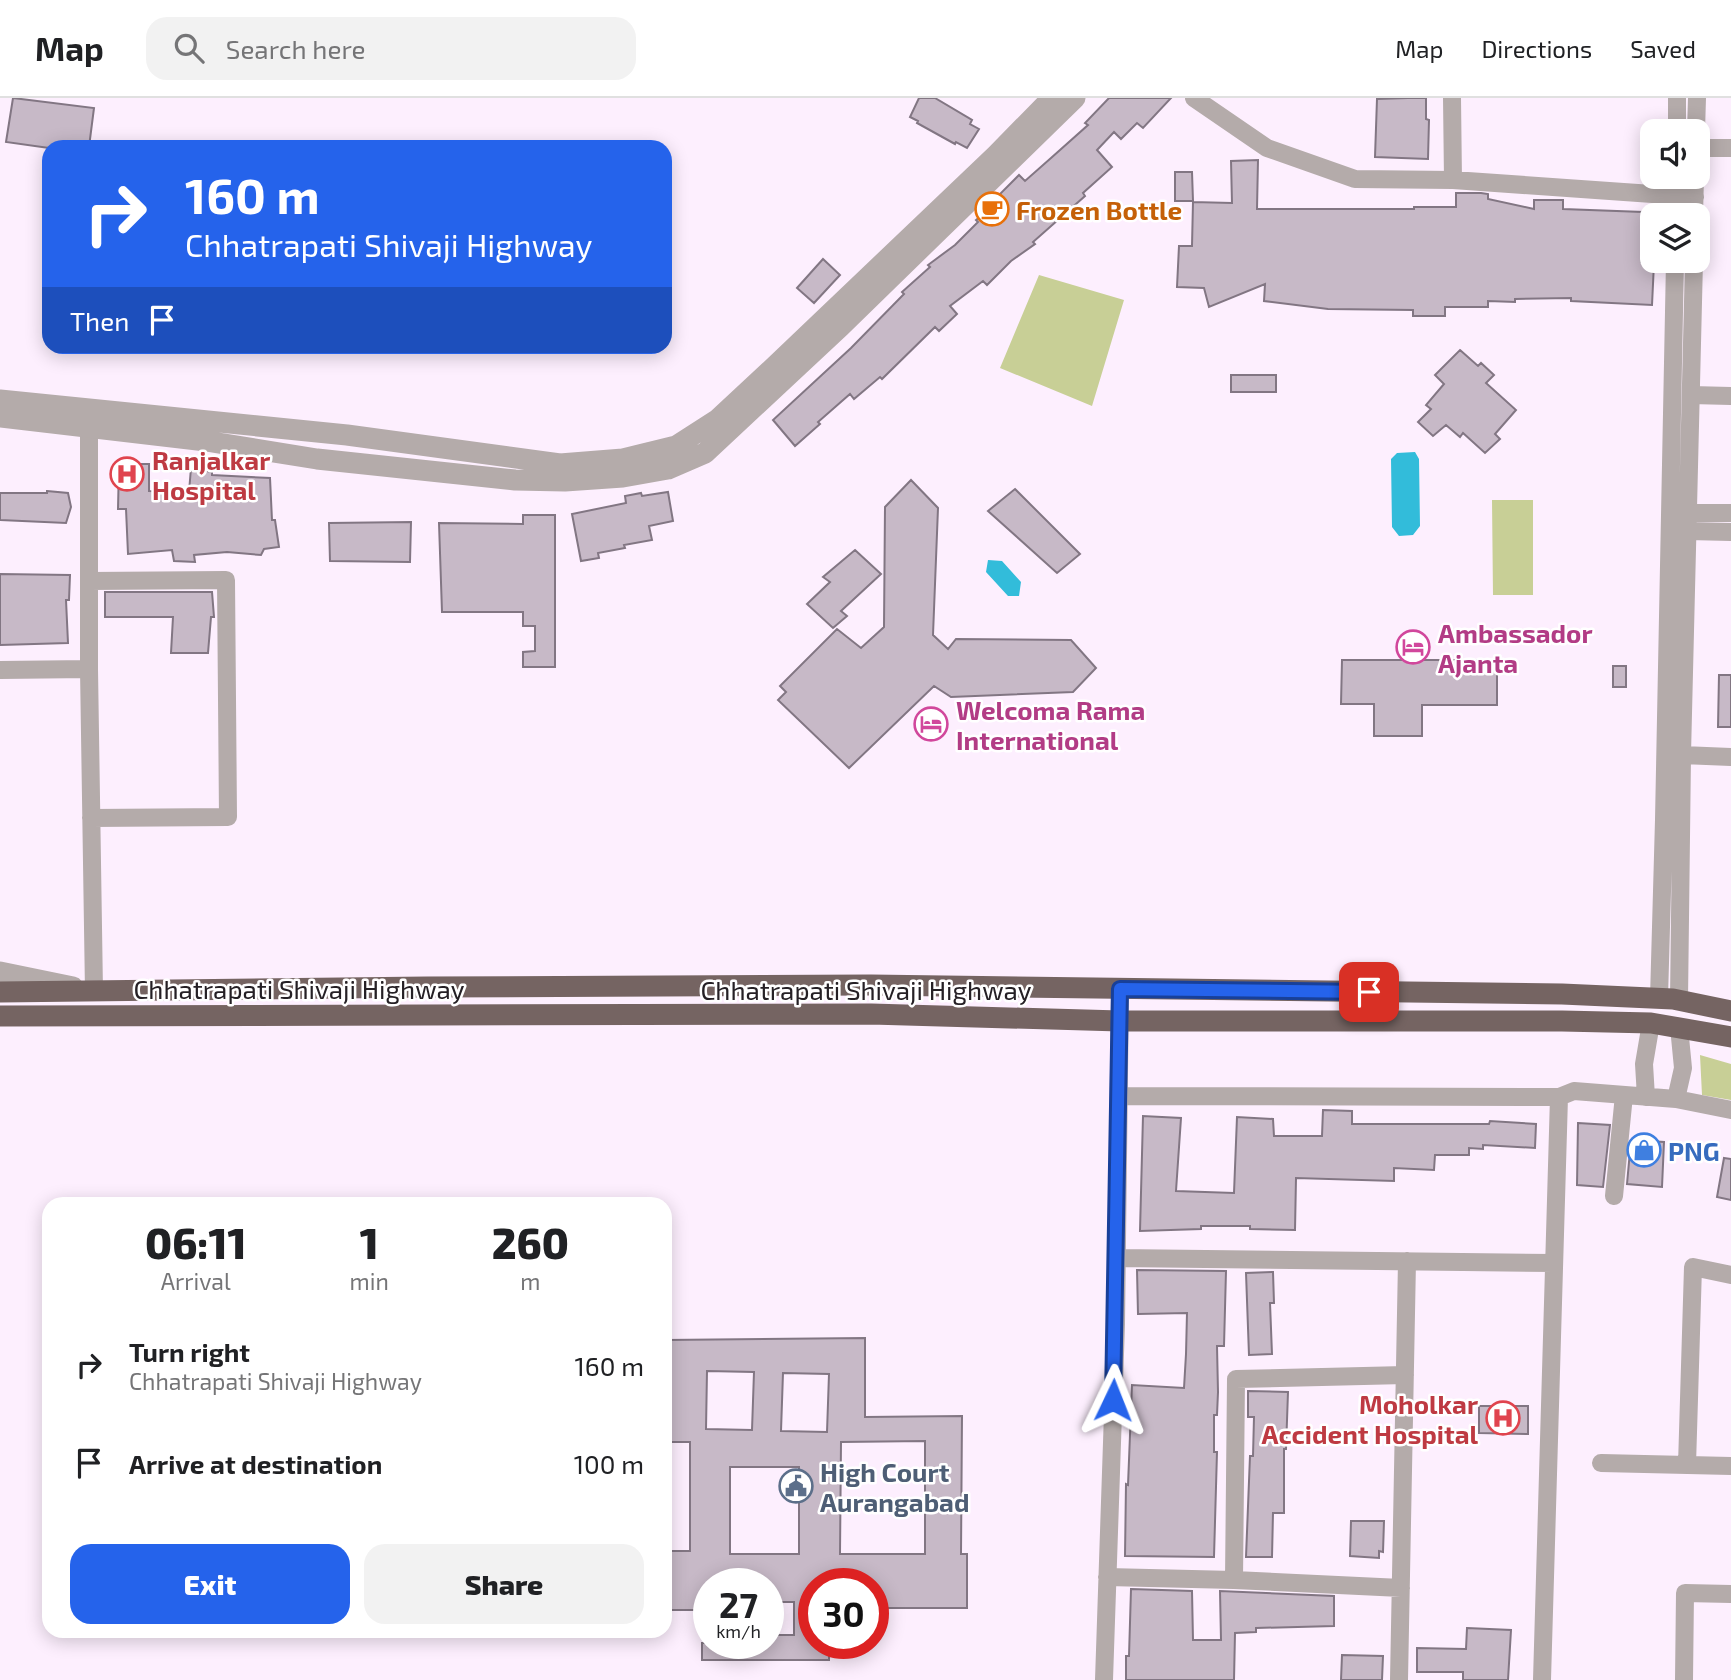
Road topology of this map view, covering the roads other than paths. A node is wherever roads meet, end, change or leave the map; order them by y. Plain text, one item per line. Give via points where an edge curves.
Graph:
1 (1052, 98) edge
2 (1075, 98) edge
3 (1194, 98) edge
4 (1452, 98) edge
5 (1677, 98) edge
6 (1697, 98) edge
7 (1676, 119) edge
8 (1696, 119) edge
9 (1710, 148) edge
10 (1731, 148) edge
11 (1453, 180) junction
12 (1640, 185) edge
13 (1679, 189) edge
14 (1692, 203) edge
15 (1675, 273) edge
16 (1693, 273) edge
17 (876, 281) junction
18 (1691, 395) junction
19 (1731, 396) edge
20 (0, 400) edge
21 (0, 417) edge
22 (90, 419) junction
23 (1731, 513) edge
24 (1688, 522) junction
25 (1671, 524) junction
26 (1731, 533) edge
27 (89, 581) junction
28 (89, 669) junction
29 (0, 670) edge
30 (1682, 755) junction
31 (1731, 757) edge
32 (90, 818) junction
33 (0, 972) edge
34 (1120, 989) junction
35 (94, 991) junction
36 (0, 992) edge
37 (1669, 999) junction
38 (1731, 1010) edge
39 (0, 1016) edge
40 (1120, 1021) junction
41 (1651, 1023) junction
42 (1679, 1027) junction
43 (1731, 1037) edge
44 (1625, 1095) junction
45 (1119, 1096) junction
46 (1559, 1097) junction
47 (1646, 1097) junction
48 (1676, 1099) junction
49 (1731, 1110) edge
50 (1614, 1196) dead end
51 (1117, 1258) junction
52 (1407, 1261) junction
53 (1554, 1264) junction
54 (1731, 1275) edge
55 (1405, 1375) junction
56 (1601, 1463) dead end
57 (1688, 1465) junction
58 (1731, 1466) edge
59 (1107, 1577) junction
60 (1234, 1580) junction
61 (1401, 1588) junction
62 (1731, 1594) edge
63 (1104, 1680) edge
64 (1399, 1680) edge
65 (1542, 1680) edge
66 (1684, 1680) edge

1 - 17 street
2 - 17 street
3 - 11 street via 1267,148 1355,179
4 - 11 street
5 - 7 street
6 - 8 street
9 - 10 street
11 - 12 street
13 - 14 street
15 - 25 street
16 - 18 street
17 - 22 street via 705,453 668,469 623,477 561,472 515,480 317,459
18 - 19 street
18 - 24 street
20 - 22 street
21 - 22 street
22 - 27 street
23 - 24 street
24 - 25 street
24 - 26 street
24 - 30 street
25 - 37 street
27 - 28 street
27 - 32 street via 226,580 228,817
28 - 29 street
28 - 32 street
30 - 31 street
30 - 37 street
32 - 35 street
33 - 35 street
34 - 35 highway, Chhatrapati Shivaji Highway via 871,985
34 - 37 highway, Chhatrapati Shivaji Highway
34 - 40 street
35 - 36 highway, Chhatrapati Shivaji Highway
37 - 38 highway, Chhatrapati Shivaji Highway
39 - 40 highway, Chhatrapati Shivaji Highway via 872,1014
40 - 41 highway, Chhatrapati Shivaji Highway
40 - 45 street
41 - 42 highway, Chhatrapati Shivaji Highway
41 - 47 street via 1644,1064
42 - 43 highway, Chhatrapati Shivaji Highway
42 - 48 street via 1683,1068
44 - 46 street via 1574,1091
44 - 47 street
44 - 50 street
45 - 46 street
45 - 51 street
46 - 53 street
47 - 48 street
48 - 49 street
51 - 52 street
51 - 59 street
52 - 53 street
52 - 55 street
53 - 65 street
54 - 57 street via 1693,1267
55 - 60 street via 1236,1379
55 - 61 street
56 - 57 street
57 - 58 street
59 - 60 street
59 - 63 street
60 - 61 street
61 - 64 street
62 - 66 street via 1685,1593

